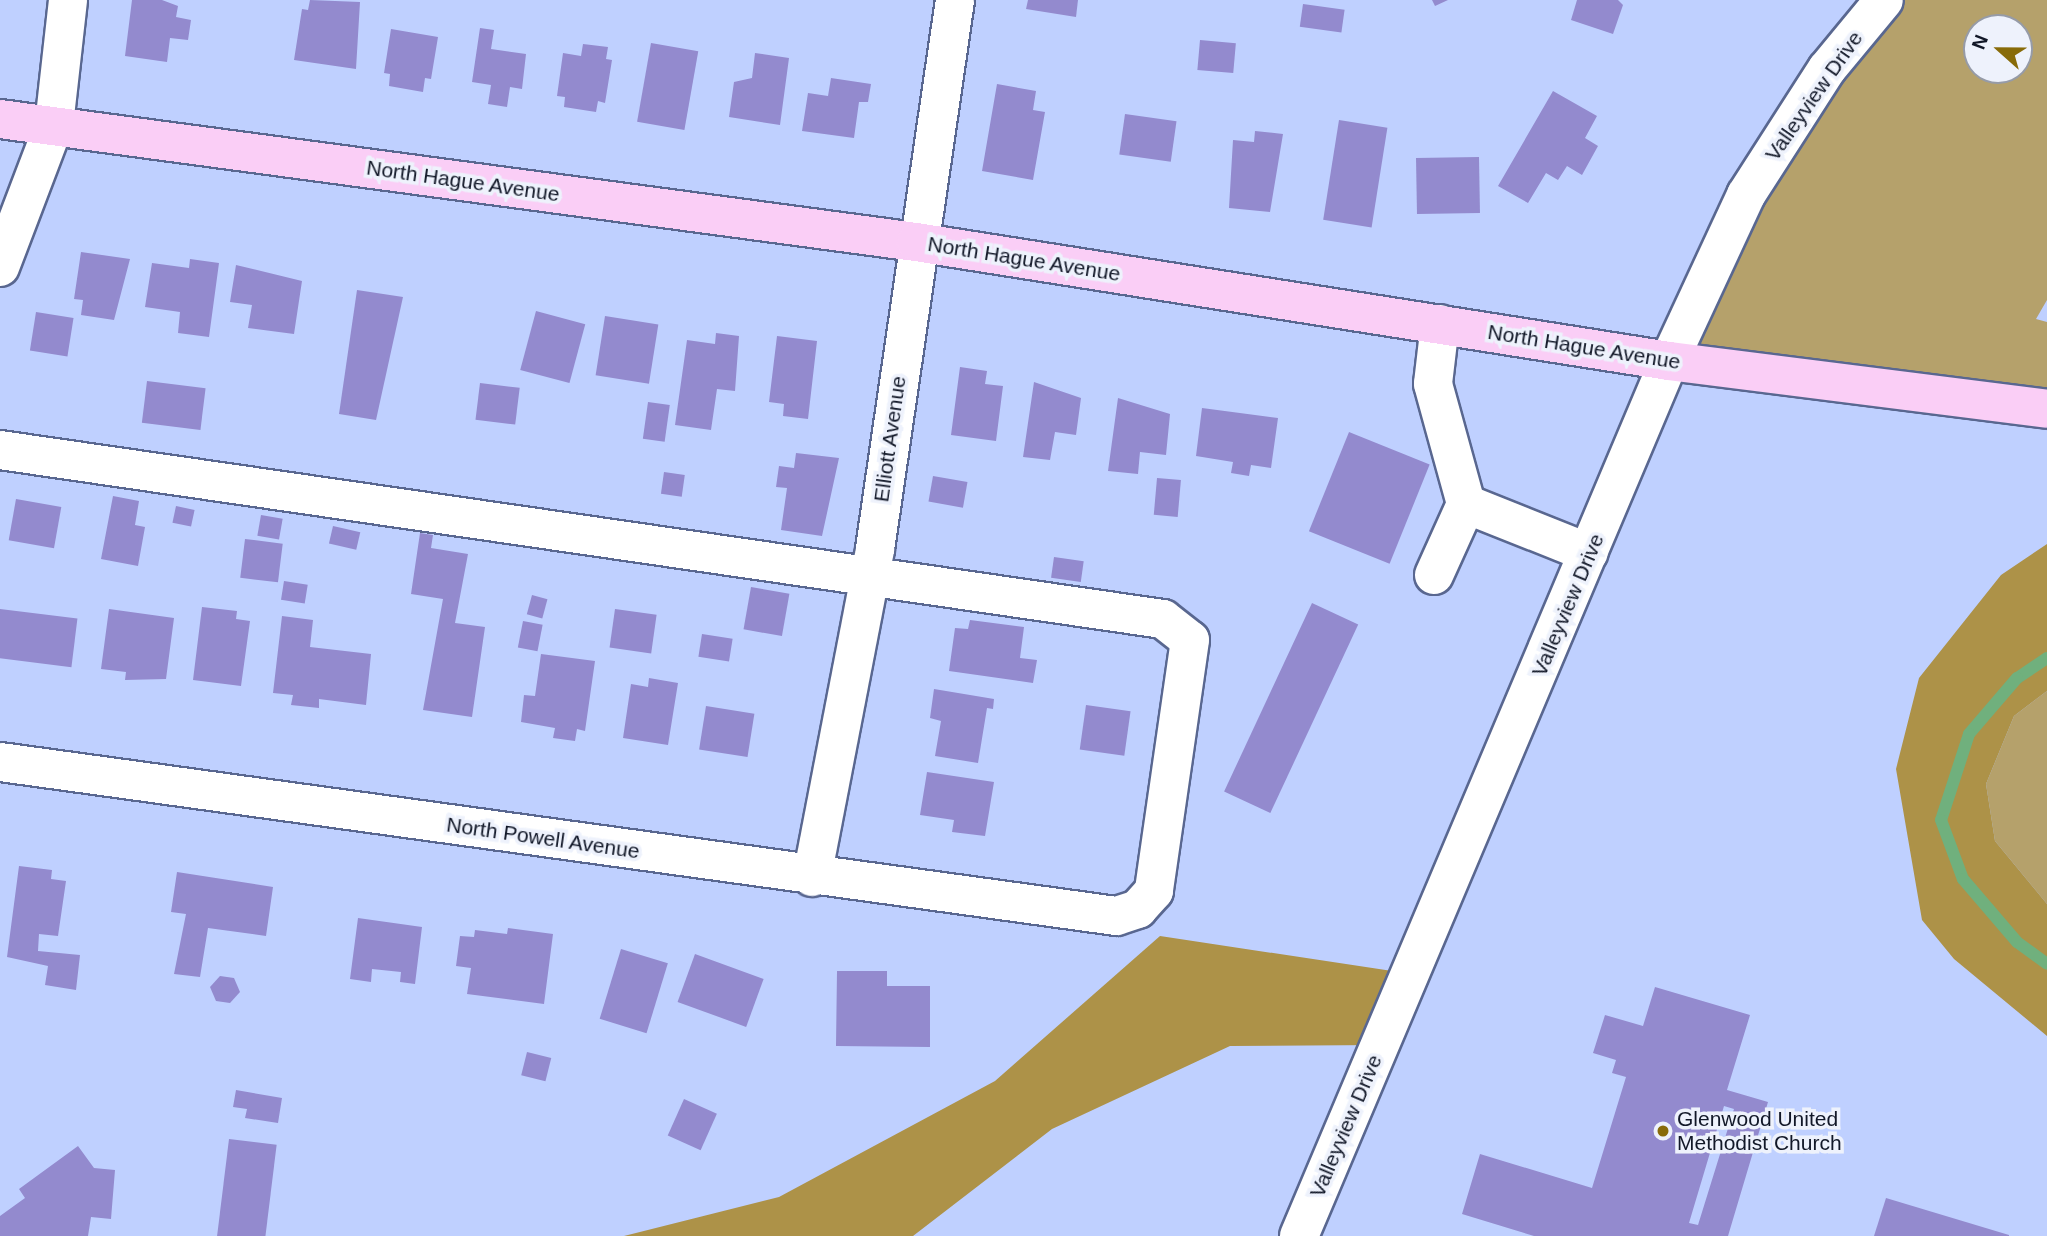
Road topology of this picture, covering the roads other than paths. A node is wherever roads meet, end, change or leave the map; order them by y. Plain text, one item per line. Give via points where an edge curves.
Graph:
1 (68, 0) edge
2 (955, 0) edge
3 (1884, 0) edge
4 (0, 119) edge
5 (54, 125) junction
6 (916, 242) junction
7 (0, 267) edge
8 (1440, 324) junction
9 (1669, 361) junction
10 (2047, 409) edge
11 (0, 450) edge
12 (1466, 504) junction
13 (1589, 553) junction
14 (1434, 575) dead end
15 (869, 576) junction
16 (0, 762) edge
17 (812, 877) junction
18 (1299, 1236) edge

1 - 5 street
2 - 6 street, Elliott Avenue
3 - 9 street, Valleyview Drive via 1828,69 1746,195
4 - 5 main road, North Hague Avenue
5 - 6 main road, North Hague Avenue
5 - 7 street
6 - 8 main road, North Hague Avenue
6 - 15 street, Elliott Avenue
8 - 9 main road, North Hague Avenue
8 - 12 street via 1433,384
9 - 10 main road, North Hague Avenue
9 - 13 street, Valleyview Drive
11 - 15 street
12 - 13 street
12 - 14 street
13 - 18 street, Valleyview Drive
15 - 17 street, Elliott Avenue
15 - 17 street, North Powell Avenue via 1163,619 1190,639 1154,891 1138,909 1086,916
16 - 17 street, North Powell Avenue

